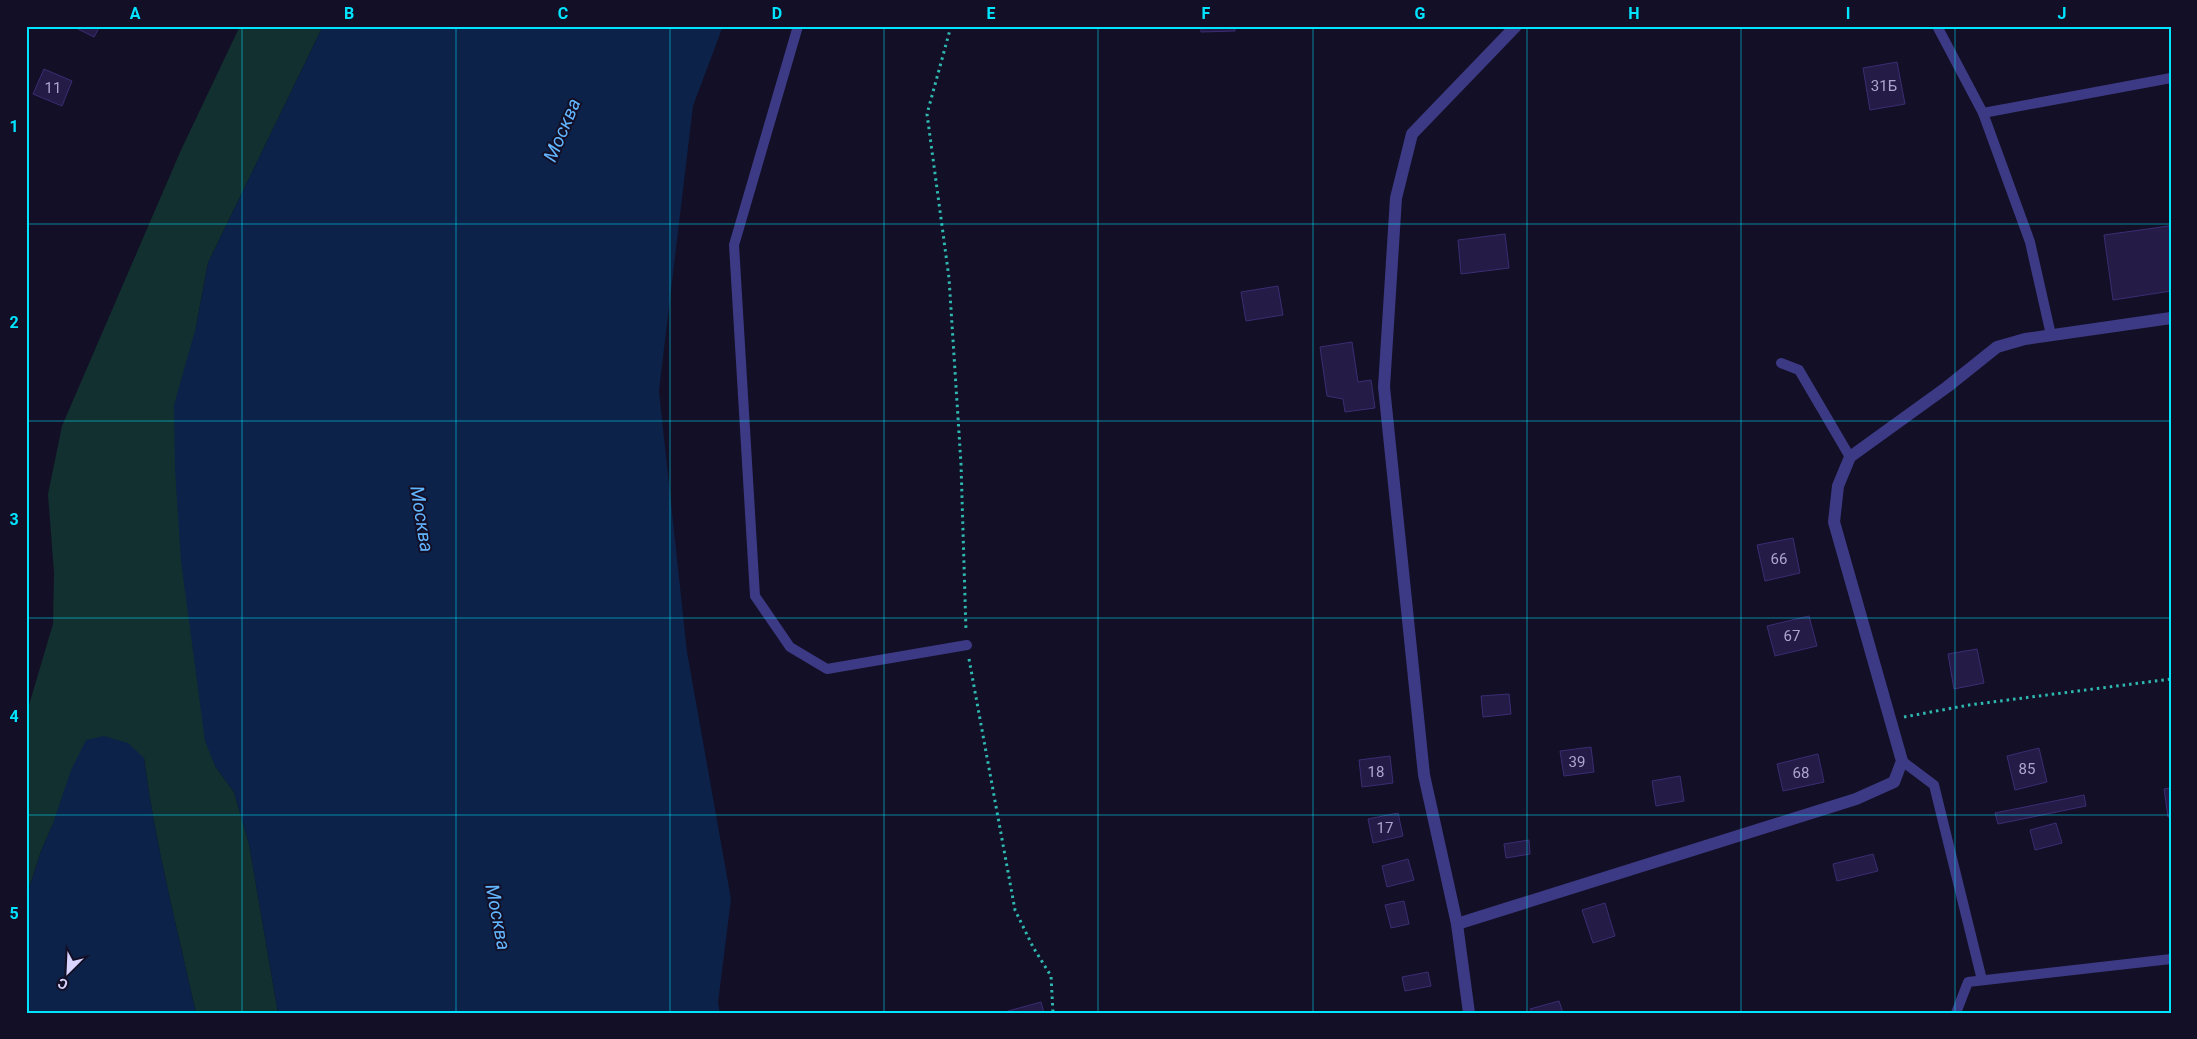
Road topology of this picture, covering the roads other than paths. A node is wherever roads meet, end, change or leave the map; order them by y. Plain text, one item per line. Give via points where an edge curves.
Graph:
1 (798, 26) edge
2 (1516, 26) edge
3 (1937, 26) edge
4 (2171, 78) edge
5 (1984, 113) junction
6 (2171, 318) edge
7 (2051, 335) junction
8 (1781, 363) dead end
9 (1850, 457) junction
10 (967, 645) road end
11 (1902, 761) junction
12 (1458, 924) junction
13 (2171, 959) edge
14 (1982, 980) junction
15 (1469, 1013) edge
16 (1956, 1013) edge

1 - 10 lane via 734,244 755,596 790,647 827,669
2 - 12 street via 1412,134 1396,198 1384,387 1424,775
3 - 5 lane
4 - 5 lane
5 - 7 lane via 2030,242
6 - 7 street
7 - 9 street via 1997,346 1947,387
8 - 9 lane via 1798,370
9 - 11 street via 1838,486 1834,522
11 - 12 street via 1894,782 1856,799
11 - 14 lane via 1934,785
12 - 15 street
13 - 14 lane
14 - 16 lane via 1968,982

